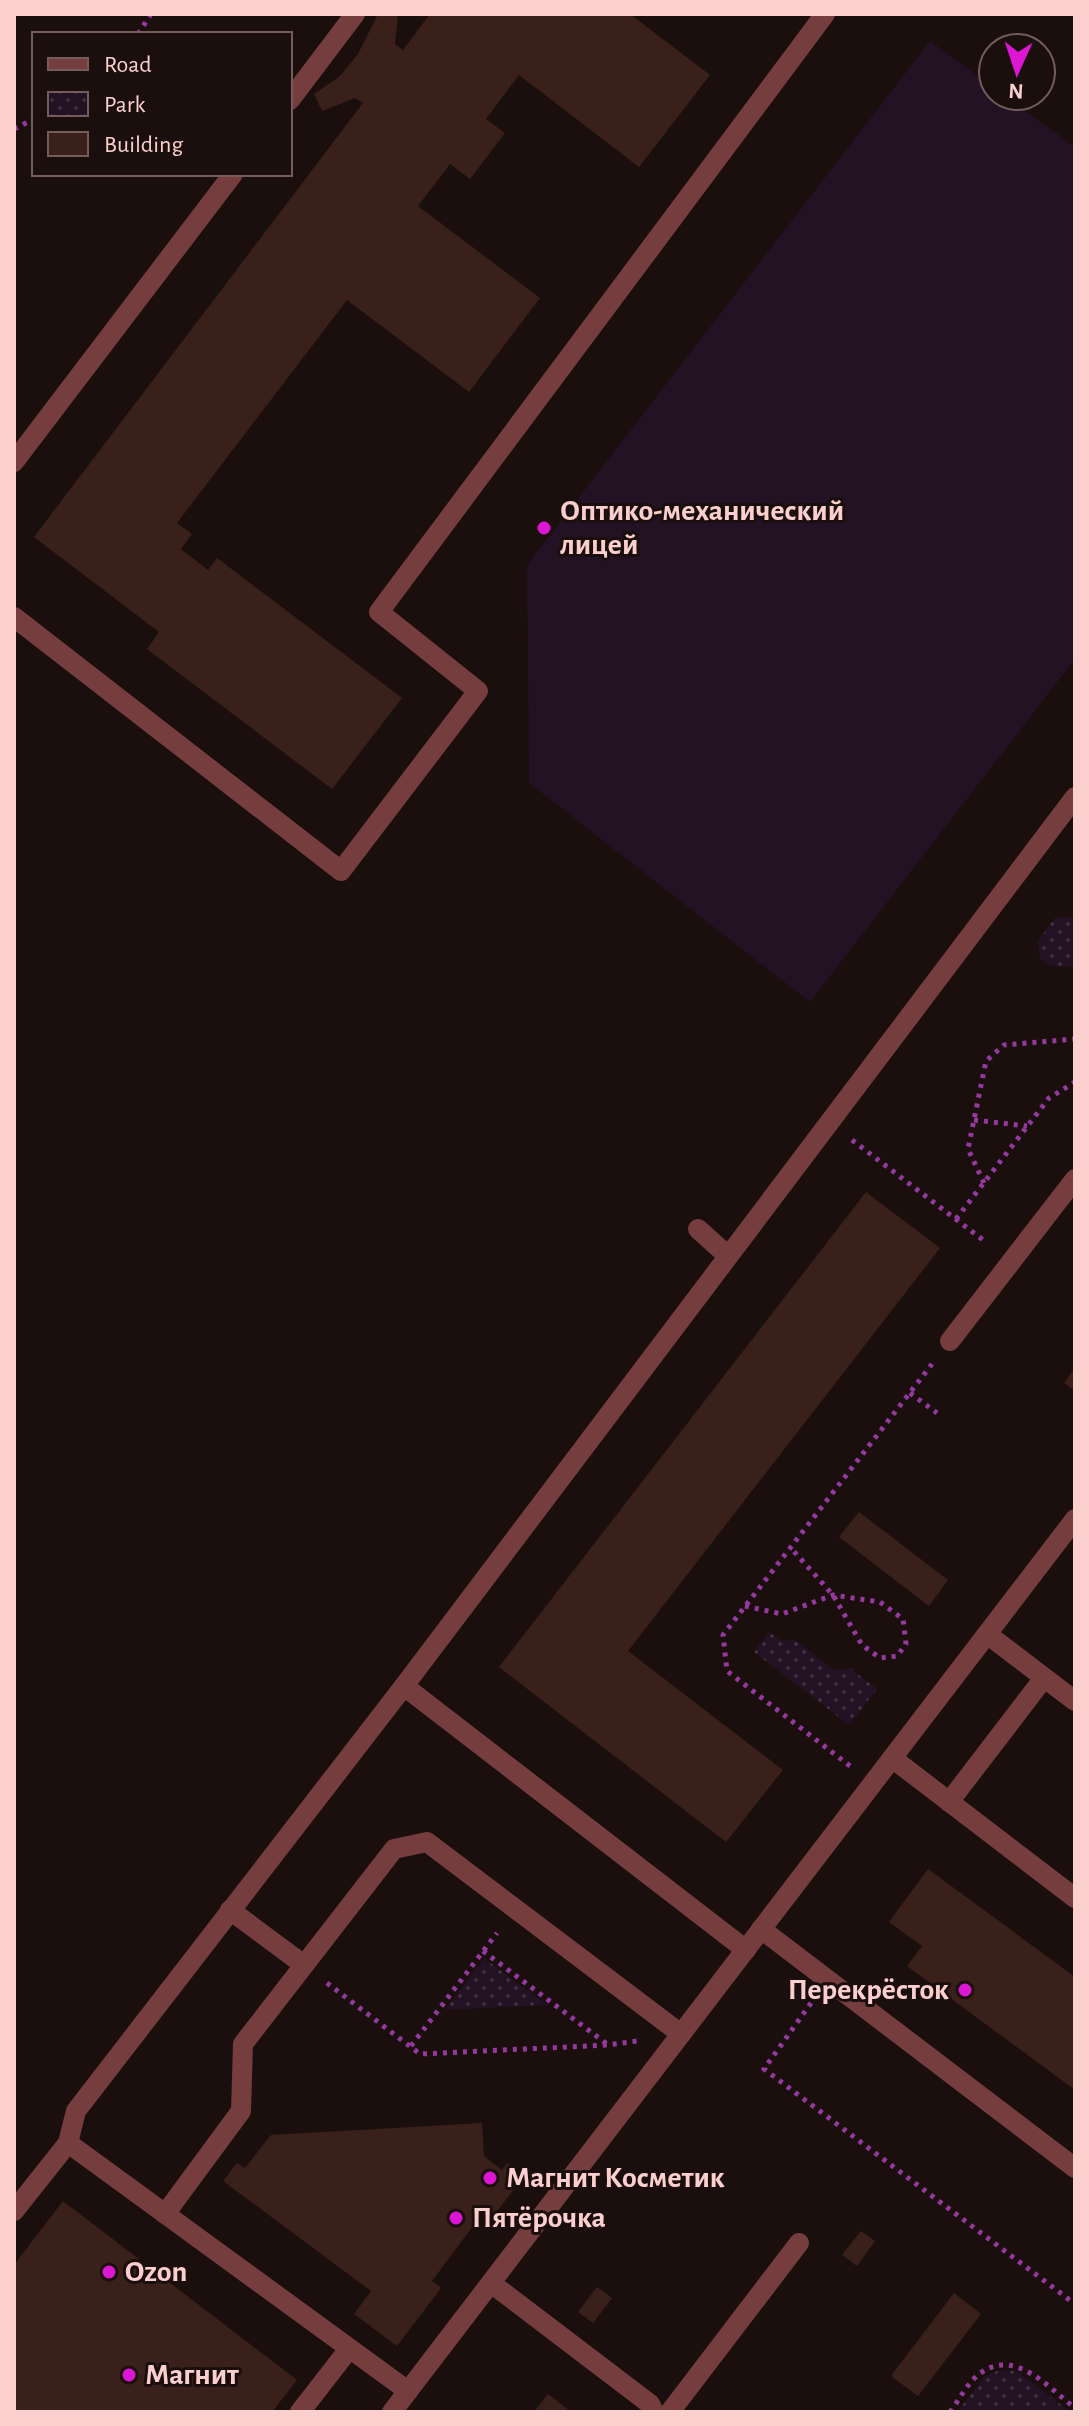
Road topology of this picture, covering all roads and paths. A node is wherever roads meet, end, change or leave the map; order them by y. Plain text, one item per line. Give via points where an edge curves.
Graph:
1 (151, 14) edge
2 (355, 14) edge
3 (825, 14) edge
4 (139, 32) edge
5 (292, 97) edge
6 (32, 120) edge
7 (14, 129) edge
8 (231, 176) edge
9 (14, 462) edge
10 (14, 617) edge
11 (1075, 797) edge
12 (1075, 1039) edge
13 (1075, 1082) edge
14 (974, 1120) junction
15 (829, 1122) junction
16 (1028, 1126) junction
17 (1075, 1179) edge
18 (984, 1183) junction
19 (956, 1219) junction
20 (698, 1229) dead end
21 (728, 1256) junction
22 (1011, 1262) junction
23 (950, 1341) joint
24 (910, 1393) junction
25 (937, 1413) dead end
26 (1075, 1519) edge
27 (790, 1547) junction
28 (833, 1595) junction
29 (745, 1606) junction
30 (987, 1634) junction
31 (1044, 1678) junction
32 (404, 1686) junction
33 (1075, 1701) edge
34 (892, 1758) junction
35 (873, 1783) junction
36 (949, 1802) junction
37 (1075, 1898) edge
38 (515, 1909) junction
39 (230, 1910) junction
40 (761, 1929) junction
41 (746, 1950) junction
42 (483, 1951) junction
43 (304, 1965) junction
44 (828, 1980) junction
45 (681, 2034) junction
46 (608, 2045) junction
47 (411, 2046) junction
48 (68, 2143) junction
49 (1075, 2168) edge
50 (14, 2211) edge
51 (165, 2214) junction
52 (799, 2243) dead end
53 (491, 2283) junction
54 (1075, 2304) edge
55 (349, 2349) junction
56 (408, 2391) junction
57 (1075, 2408) edge
58 (300, 2412) edge
59 (392, 2412) edge
60 (654, 2412) edge
61 (670, 2412) edge
62 (950, 2412) edge

1 - 4 path
2 - 5 lane
3 - 10 lane via 379,612 478,691 341,871
6 - 7 path
8 - 9 lane
11 - 15 lane
12 - 14 path via 1004,1045 986,1061
13 - 16 path via 1049,1098
14 - 16 path
14 - 18 path via 968,1149
15 - 19 path
15 - 21 lane
16 - 18 path
17 - 22 lane
18 - 19 path
19 - 22 path
20 - 21 lane
21 - 32 lane
22 - 23 lane
23 - 24 path
24 - 25 path
24 - 27 path
26 - 30 lane
27 - 28 path
27 - 29 path
28 - 28 path via 862,1645 880,1658 897,1656 906,1644 903,1619 880,1602
28 - 29 path via 782,1614
29 - 35 path via 723,1635 727,1671
30 - 31 lane
30 - 34 lane
31 - 33 lane
31 - 36 lane
32 - 39 lane
32 - 41 lane
34 - 35 lane
34 - 36 lane
35 - 40 lane
36 - 37 lane
38 - 42 path
38 - 43 lane via 427,1842 394,1849
38 - 45 lane
39 - 43 lane
39 - 48 lane via 76,2111
40 - 41 lane
40 - 44 lane
41 - 45 lane
42 - 46 path
42 - 47 path
43 - 47 path
43 - 51 lane via 243,2044 241,2111
44 - 49 lane
44 - 54 path via 764,2069
45 - 46 path
45 - 53 lane
46 - 47 path via 420,2054
48 - 50 lane
48 - 51 lane
51 - 55 lane
52 - 61 lane
53 - 56 lane
53 - 60 lane
55 - 56 lane
55 - 58 lane
56 - 59 lane
57 - 62 path via 1022,2367 1001,2364 980,2373

